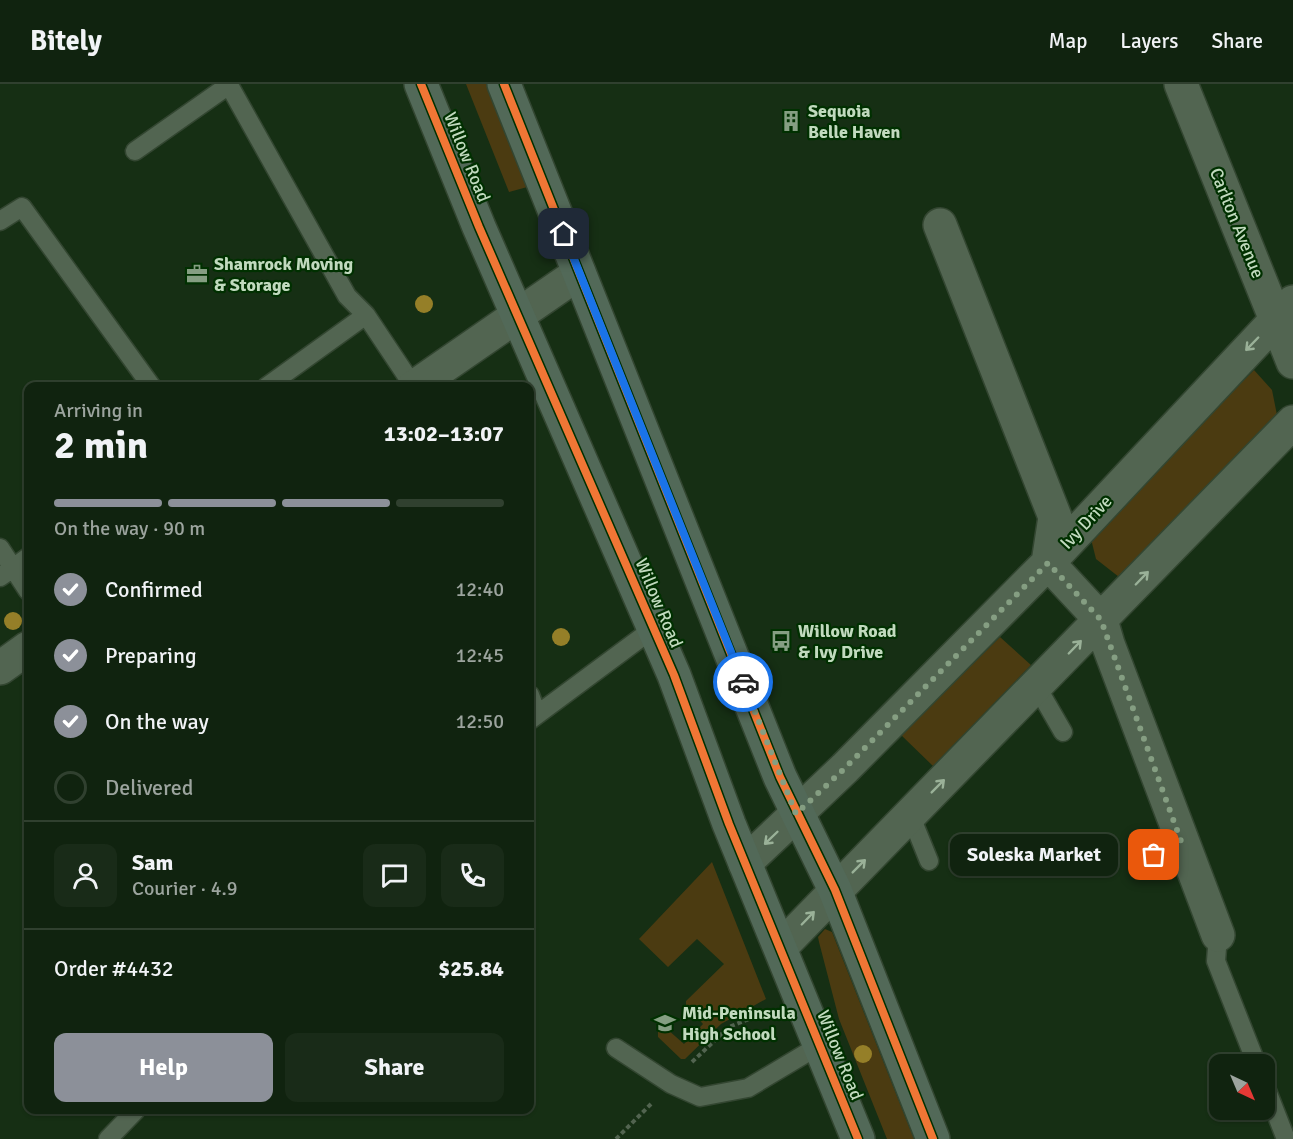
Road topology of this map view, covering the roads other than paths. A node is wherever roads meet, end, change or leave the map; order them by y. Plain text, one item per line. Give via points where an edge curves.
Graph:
1 (421, 84) edge
2 (504, 84) edge
3 (1181, 84) edge
4 (135, 151) dead end
5 (0, 221) edge
6 (940, 225) dead end
7 (579, 273) junction
8 (1284, 311) edge
9 (366, 315) junction
10 (519, 316) junction
11 (1293, 362) edge
12 (148, 382) edge
13 (273, 382) edge
14 (411, 382) edge
15 (421, 382) edge
16 (1293, 422) edge
17 (0, 548) edge
18 (1048, 563) junction
19 (14, 568) edge
20 (24, 584) edge
21 (1101, 620) junction
22 (654, 628) junction
23 (24, 651) edge
24 (0, 668) edge
25 (1036, 687) junction
26 (534, 716) edge
27 (1063, 732) dead end
28 (796, 814) junction
29 (910, 814) junction
30 (929, 861) dead end
31 (745, 863) junction
32 (835, 890) junction
33 (1218, 935) joint
34 (781, 947) junction
35 (820, 1045) junction
36 (616, 1048) dead end
37 (1253, 1054) edge
38 (1275, 1111) edge
39 (132, 1114) edge
40 (108, 1139) edge
41 (858, 1139) edge
42 (933, 1139) edge
43 (1286, 1139) edge

1 - 10 main road, Willow Road
2 - 7 main road
3 - 8 street, Carlton Avenue
4 - 9 lane via 229,85 347,296
5 - 12 lane via 22,207
6 - 18 street via 1055,517
7 - 10 street
7 - 28 main road
8 - 11 street, Carlton Avenue
8 -> 18 street, Ivy Drive
9 - 13 lane
9 - 14 lane
10 - 15 street
10 - 22 main road, Willow Road
21 -> 16 street
17 - 19 lane
18 - 21 street
18 - 28 street, Ivy Drive
19 - 20 lane
25 -> 21 street
21 - 33 street via 1168,849
22 - 26 lane
22 - 31 main road, Willow Road
23 - 24 street
25 - 27 lane
29 -> 25 street
28 -> 31 street, Ivy Drive
28 - 32 main road
29 - 30 lane
32 -> 29 street
31 - 34 main road, Willow Road
34 -> 32 street
32 - 42 main road
33 - 37 lane via 1216,961
34 - 35 main road, Willow Road
35 - 36 lane via 748,1088 700,1097 671,1084
35 - 41 main road, Willow Road
38 - 43 lane
39 - 40 lane

